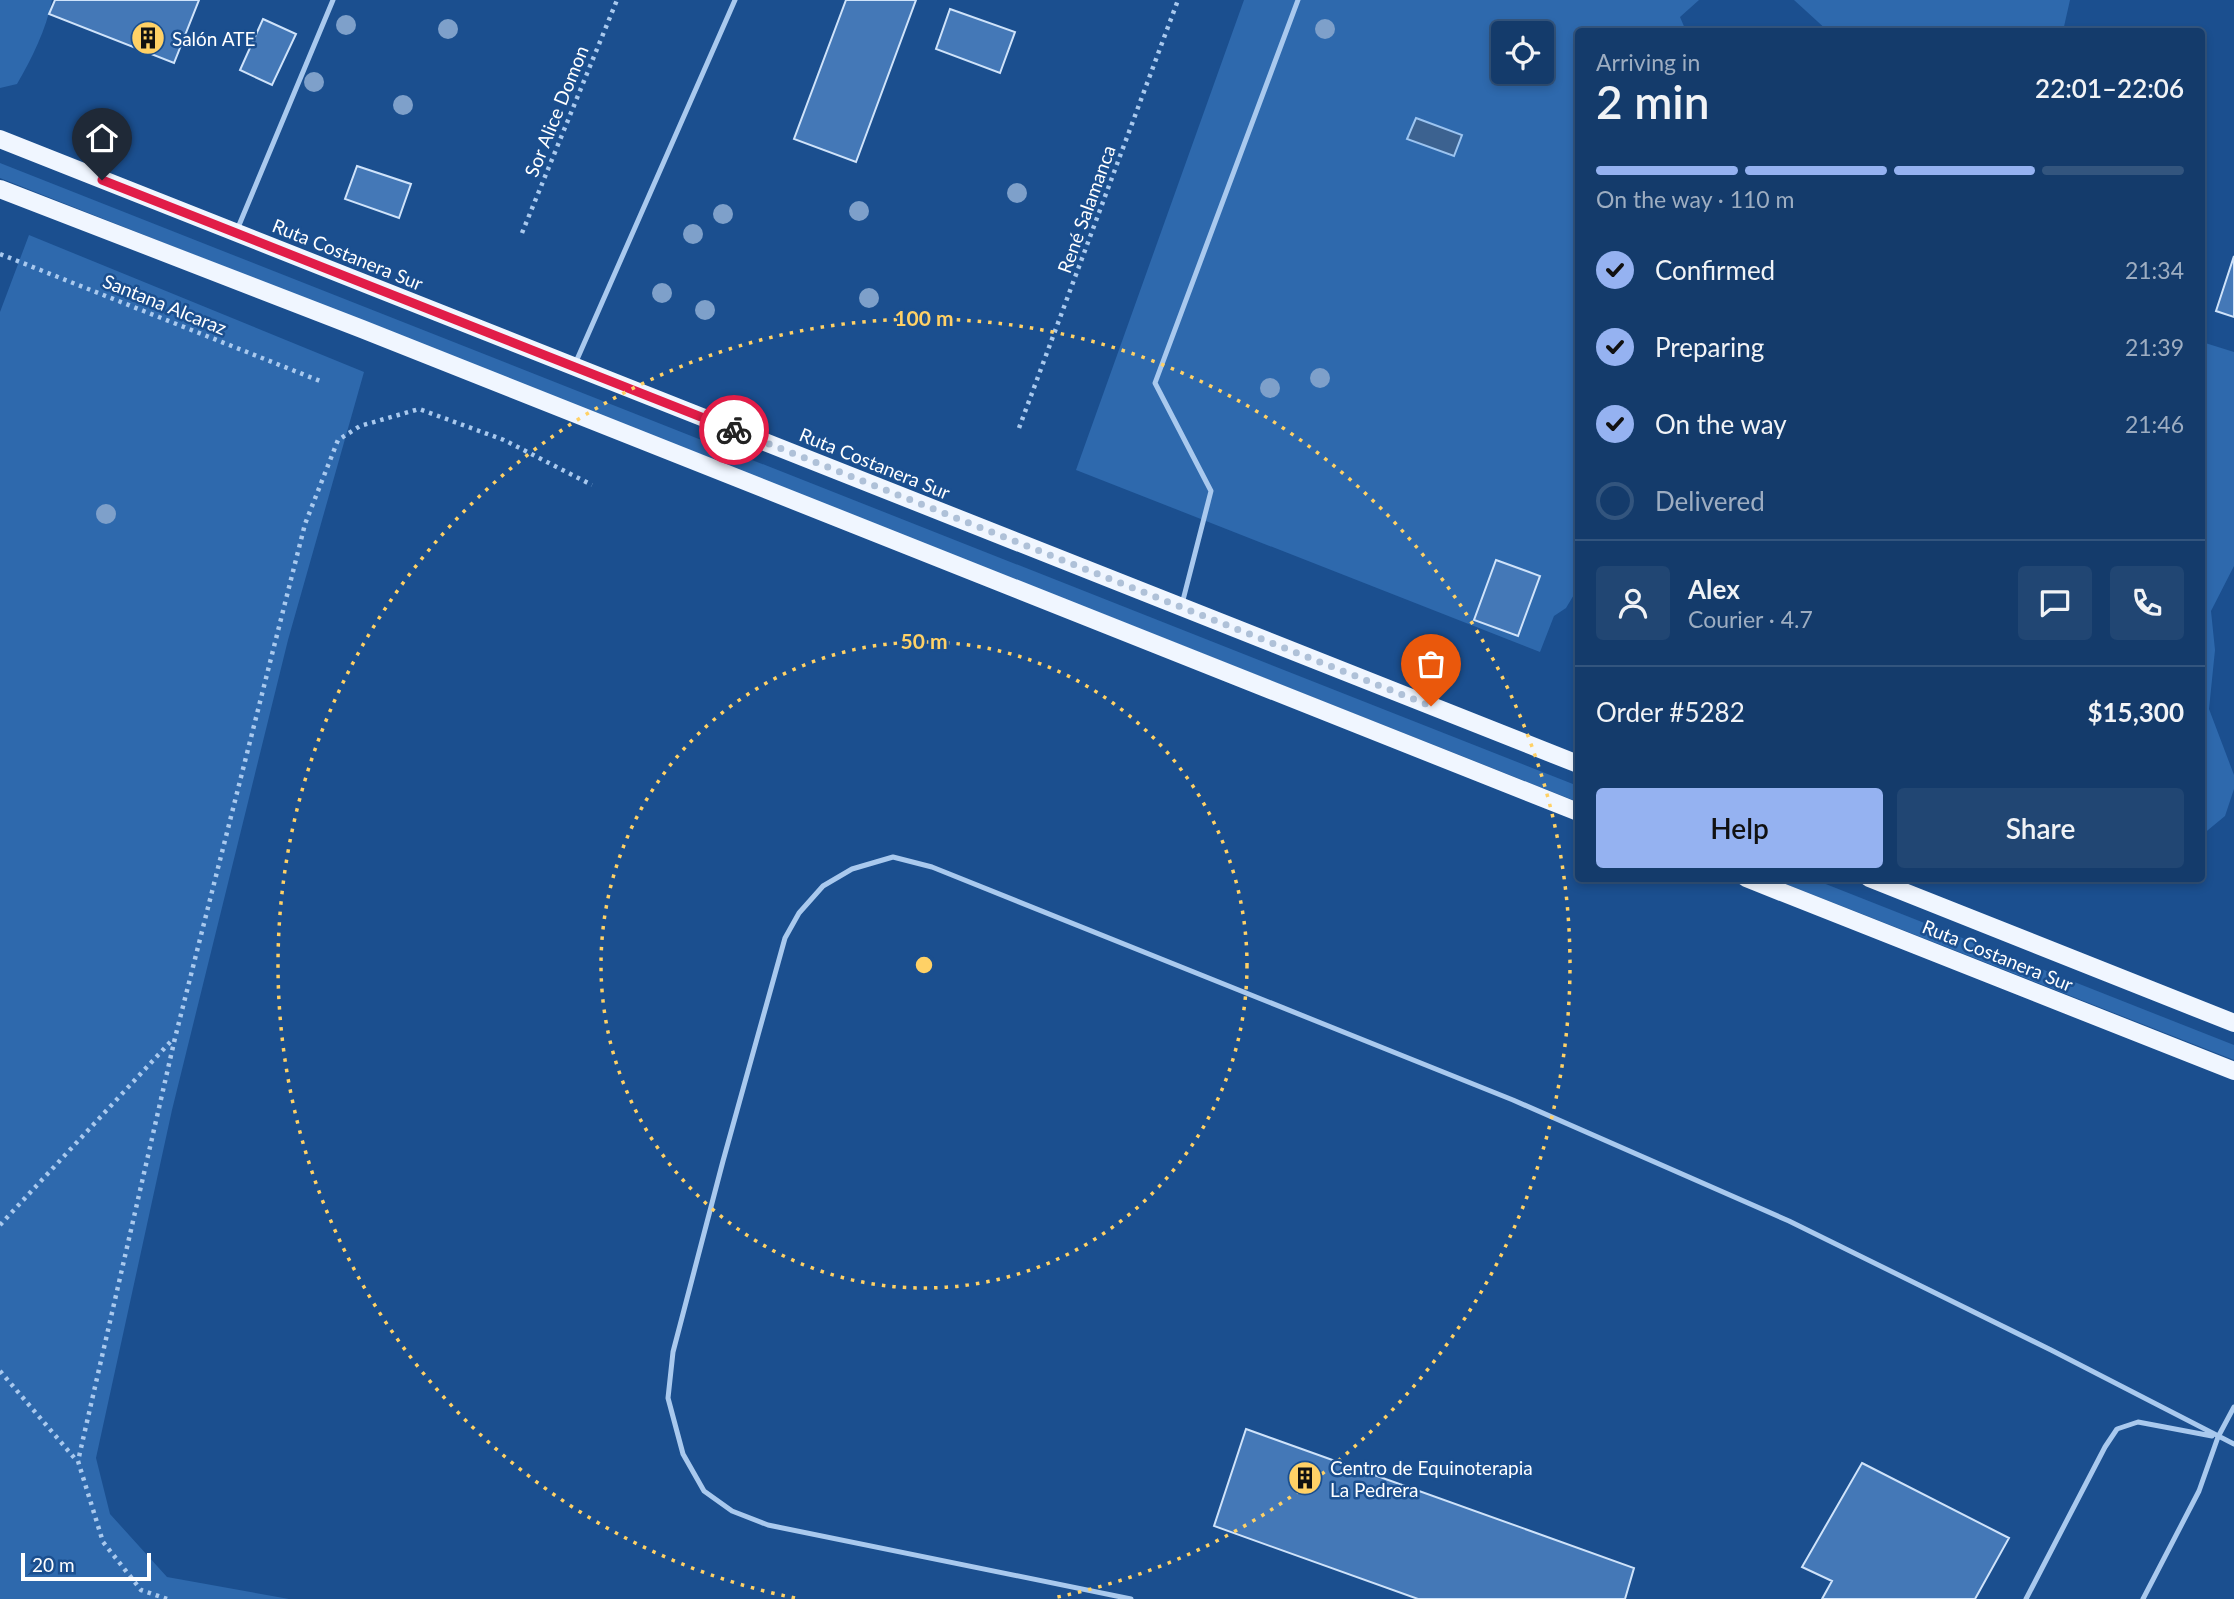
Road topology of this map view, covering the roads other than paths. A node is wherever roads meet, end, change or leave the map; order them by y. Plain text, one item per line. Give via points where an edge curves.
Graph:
1 (333, 0) edge
2 (736, 0) edge
3 (1298, 0) edge
4 (0, 139) edge
5 (0, 189) edge
6 (236, 233) junction
7 (574, 367) junction
8 (1181, 607) junction
9 (1575, 763) edge
10 (1575, 811) edge
11 (1756, 882) edge
12 (1900, 884) edge
13 (2234, 1023) edge
14 (2234, 1071) edge
15 (2234, 1407) edge
16 (2218, 1437) junction
17 (2234, 1444) edge
18 (1131, 1599) edge
19 (2026, 1599) edge
20 (2143, 1599) edge

1 - 6 lane
2 - 7 lane
3 - 8 lane via 1155,383 1211,491
4 - 6 main road, Ruta Costanera Sur
5 - 10 main road
6 - 7 main road, Ruta Costanera Sur
7 - 8 main road, Ruta Costanera Sur
8 - 9 main road, Ruta Costanera Sur
11 - 14 main road, Ruta Costanera Sur
12 - 13 main road, Ruta Costanera Sur
15 - 16 lane
16 - 17 lane
16 - 18 lane via 1789,1221 1513,1100 932,867 893,857 852,869 823,886 785,938 673,1352 668,1398 683,1454 704,1491 732,1511 768,1525
16 - 19 lane via 2138,1422 2117,1429
16 - 20 lane via 2199,1491

